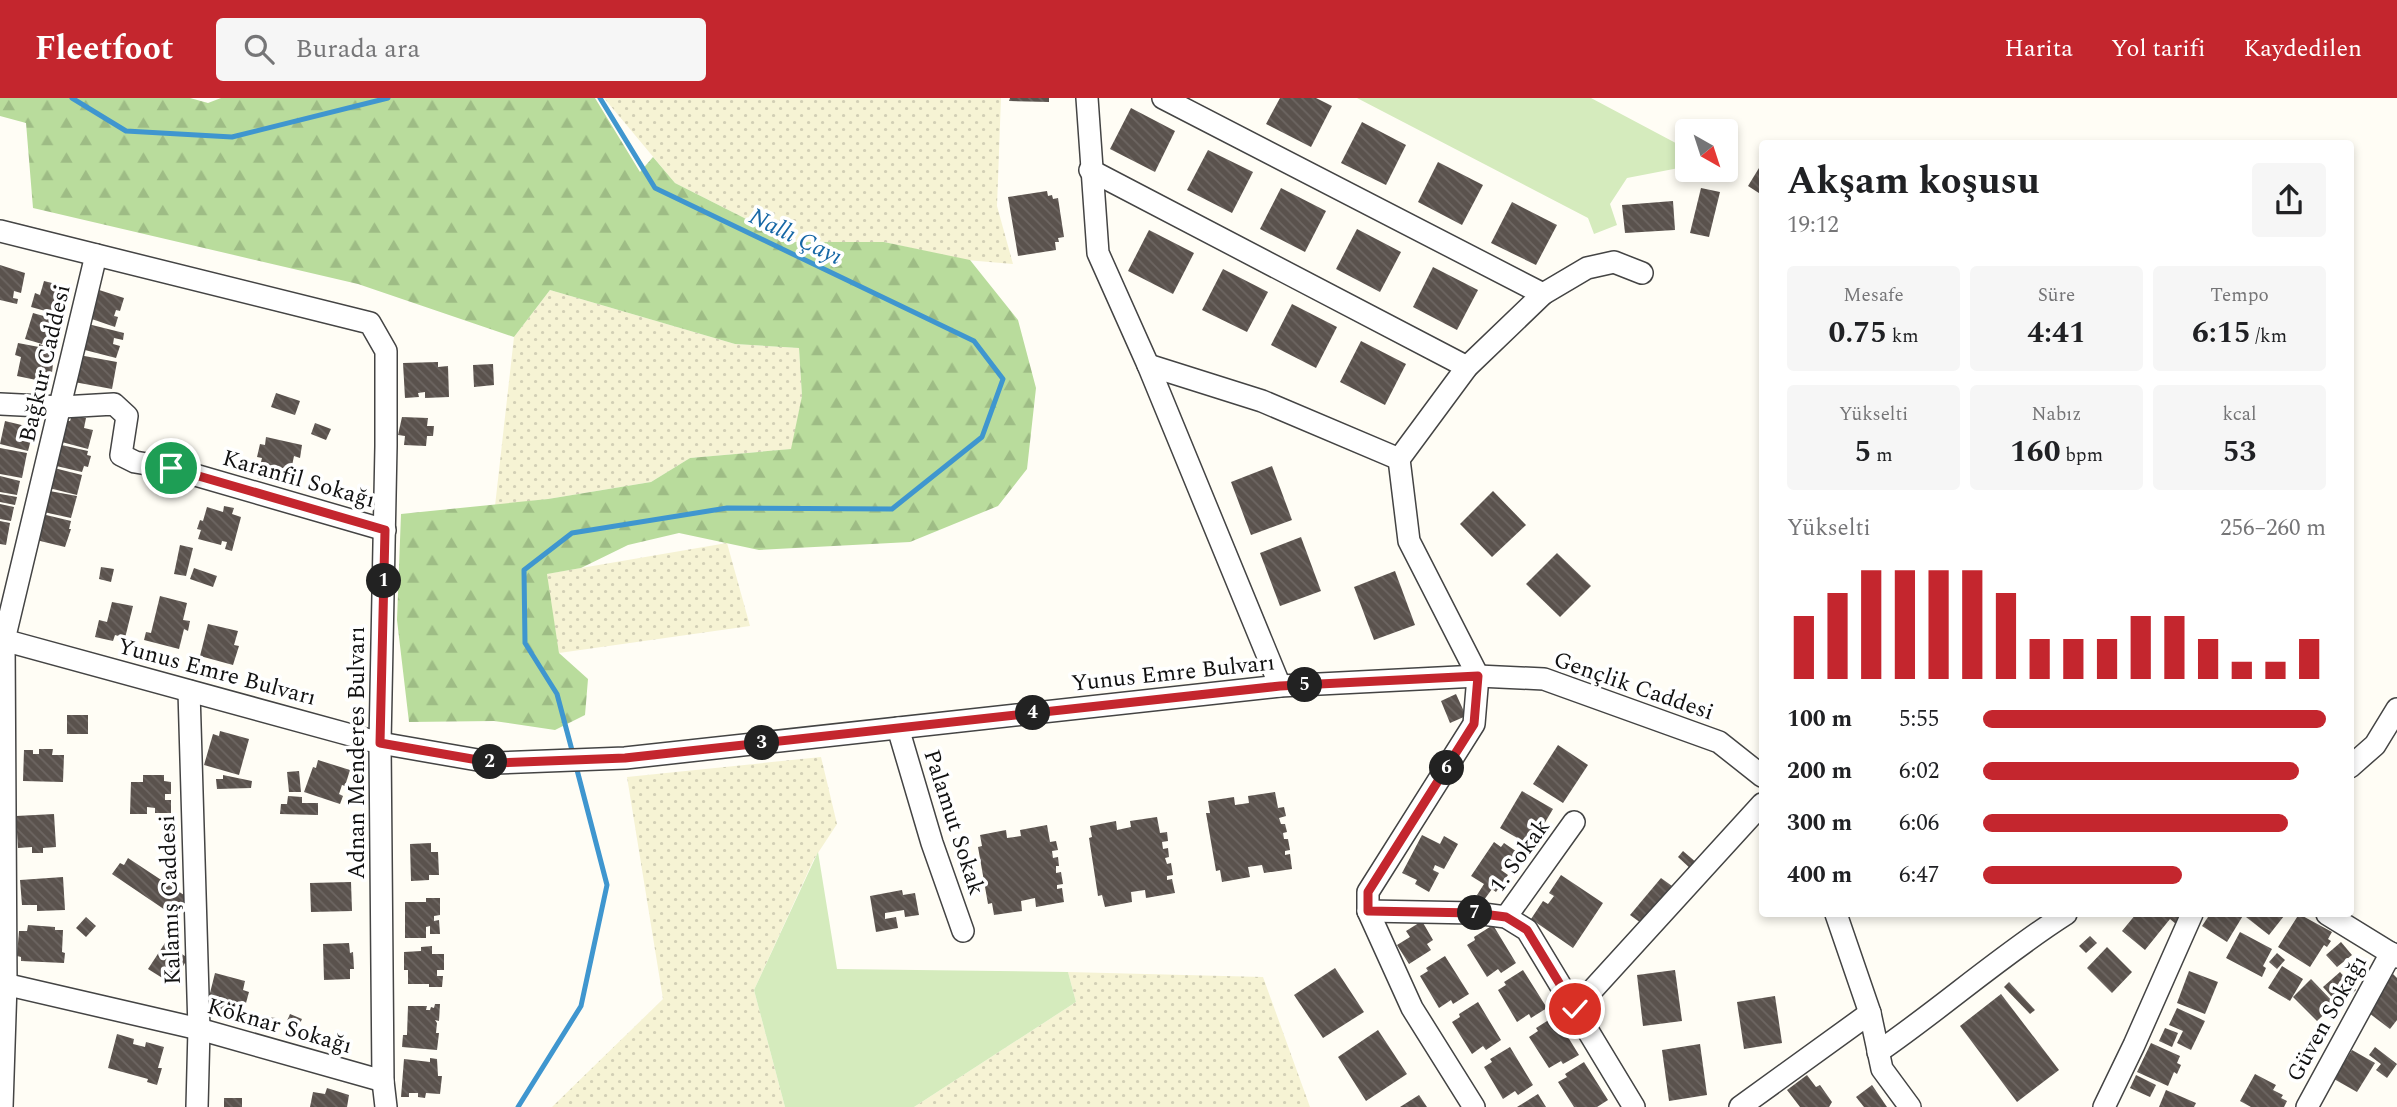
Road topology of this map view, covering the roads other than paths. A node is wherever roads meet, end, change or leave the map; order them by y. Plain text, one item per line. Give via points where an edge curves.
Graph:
1 (1087, 98) edge
2 (1163, 98) edge
3 (1090, 170) junction
4 (0, 231) edge
5 (96, 255) junction
6 (1642, 273) dead end
7 (1543, 294) junction
8 (1148, 365) junction
9 (1467, 367) junction
10 (0, 404) edge
11 (62, 407) junction
12 (1399, 460) junction
13 (385, 530) junction
14 (2, 639) edge
15 (1478, 676) junction
16 (1280, 686) junction
17 (189, 691) junction
18 (2397, 709) edge
19 (898, 728) junction
20 (380, 743) junction
21 (2354, 763) edge
22 (1759, 774) edge
23 (1759, 807) edge
24 (1574, 822) dead end
25 (1368, 911) junction
26 (1506, 917) junction
27 (1837, 917) edge
28 (2061, 917) edge
29 (2191, 917) edge
30 (2332, 917) edge
31 (963, 931) dead end
32 (2394, 955) edge
33 (3, 983) edge
34 (1575, 1009) junction
35 (1870, 1013) junction
36 (199, 1030) junction
37 (1878, 1052) junction
38 (383, 1081) junction
39 (2, 1107) edge
40 (197, 1107) edge
41 (386, 1107) edge
42 (1475, 1107) edge
43 (1634, 1107) edge
44 (1740, 1107) edge
45 (1910, 1107) edge
46 (2104, 1107) edge
47 (2307, 1107) edge

1 - 3 street
2 - 7 street
3 - 8 street via 1098,253
3 - 9 street
4 - 5 street, Adnan Menderes Bulvarı
5 - 11 street, Bağkur Caddesi
5 - 13 street, Adnan Menderes Bulvarı via 370,323 386,351
6 - 7 street via 1614,262 1587,268
7 - 9 street
8 - 12 street via 1262,401
8 - 16 street
9 - 12 street
10 - 11 street, Karanfil Sokağı
11 - 13 street, Karanfil Sokağı via 114,404 127,416 121,454 135,462 171,468
11 - 14 street, Bağkur Caddesi
12 - 15 street via 1409,541
13 - 20 street, Adnan Menderes Bulvarı
14 - 17 street, Yunus Emre Bulvarı
14 - 33 street, Bağkur Caddesi
15 - 16 street, Yunus Emre Bulvarı
15 - 22 street, Gençlik Caddesi via 1544,679 1719,741
15 - 25 street via 1474,724 1368,892
16 - 19 street, Yunus Emre Bulvarı
17 - 20 street, Yunus Emre Bulvarı
17 - 36 street, Kalamış Caddesi
18 - 21 street via 2375,745
19 - 20 street, Yunus Emre Bulvarı via 625,758 547,762 495,763
19 - 31 street, Palamut Sokak
20 - 38 street, Adnan Menderes Bulvarı
23 - 34 street
24 - 26 street, 1. Sokak
25 - 26 street
25 - 42 street via 1412,1008
26 - 34 street via 1527,930
27 - 35 street
28 - 37 street
29 - 46 street
30 - 32 street
32 - 47 street, Güven Sokağı
33 - 36 street, Köknar Sokağı
33 - 39 street, Bağkur Caddesi
34 - 43 street
35 - 37 street
35 - 44 street
36 - 38 street, Köknar Sokağı
36 - 40 street, Kalamış Caddesi
37 - 45 street via 1882,1069
38 - 41 street, Adnan Menderes Bulvarı

